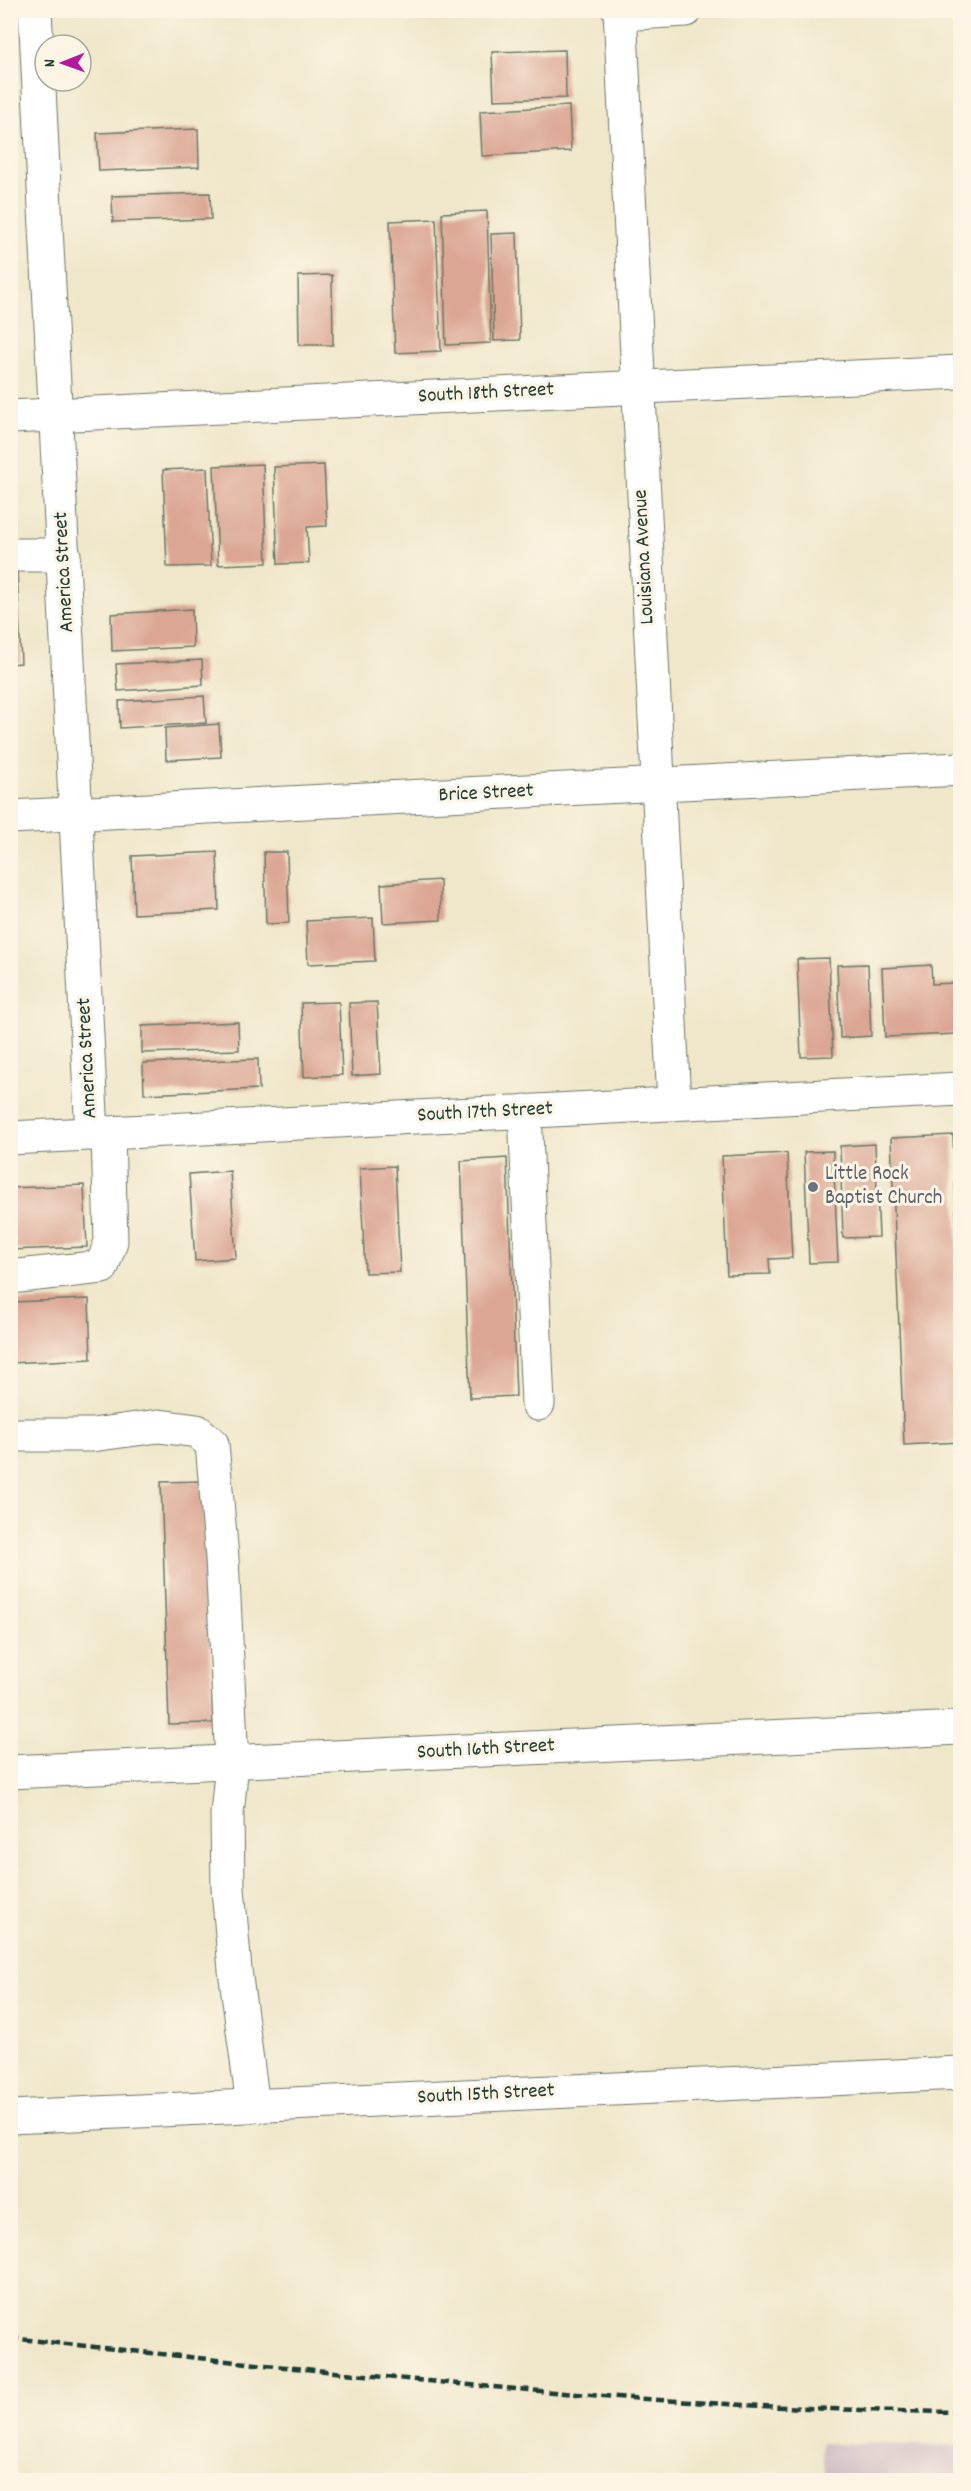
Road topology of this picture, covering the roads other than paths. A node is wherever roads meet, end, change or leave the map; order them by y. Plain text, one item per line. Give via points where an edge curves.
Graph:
1 (35, 10) edge
2 (686, 10) edge
3 (678, 11) edge
4 (620, 12) edge
5 (960, 372) edge
6 (637, 387) junction
7 (57, 414) junction
8 (10, 417) edge
9 (10, 555) edge
10 (64, 555) junction
11 (960, 770) edge
12 (656, 787) junction
13 (77, 813) junction
14 (10, 817) edge
15 (960, 1089) edge
16 (674, 1103) junction
17 (525, 1111) junction
18 (100, 1134) junction
19 (10, 1138) edge
20 (10, 1277) edge
21 (538, 1404) dead end
22 (10, 1435) edge
23 (960, 1728) edge
24 (232, 1762) junction
25 (10, 1772) edge
26 (960, 2073) edge
27 (253, 2106) junction
28 (10, 2118) edge

1 - 7 street, America Street
2 - 3 street
3 - 4 street
4 - 6 street, Louisiana Avenue
5 - 6 street, South 18th Street
6 - 7 street, South 18th Street
6 - 12 street, Louisiana Avenue
7 - 8 street, South 18th Street
7 - 10 street, America Street
9 - 10 street
10 - 13 street, America Street
11 - 12 street, Brice Street
12 - 13 street, Brice Street
12 - 16 street, Louisiana Avenue
13 - 14 street, Brice Street
13 - 18 street, America Street
15 - 16 street, South 17th Street
16 - 17 street, South 17th Street
17 - 18 street, South 17th Street
17 - 21 street
18 - 19 street, South 17th Street
18 - 20 street, America Street via 111,1241 102,1267
22 - 24 street via 92,1435 159,1426 197,1431 212,1444
23 - 24 street, South 16th Street
24 - 25 street, South 16th Street
24 - 27 street via 226,1815 228,1888
26 - 27 street, South 15th Street
27 - 28 street, South 15th Street

